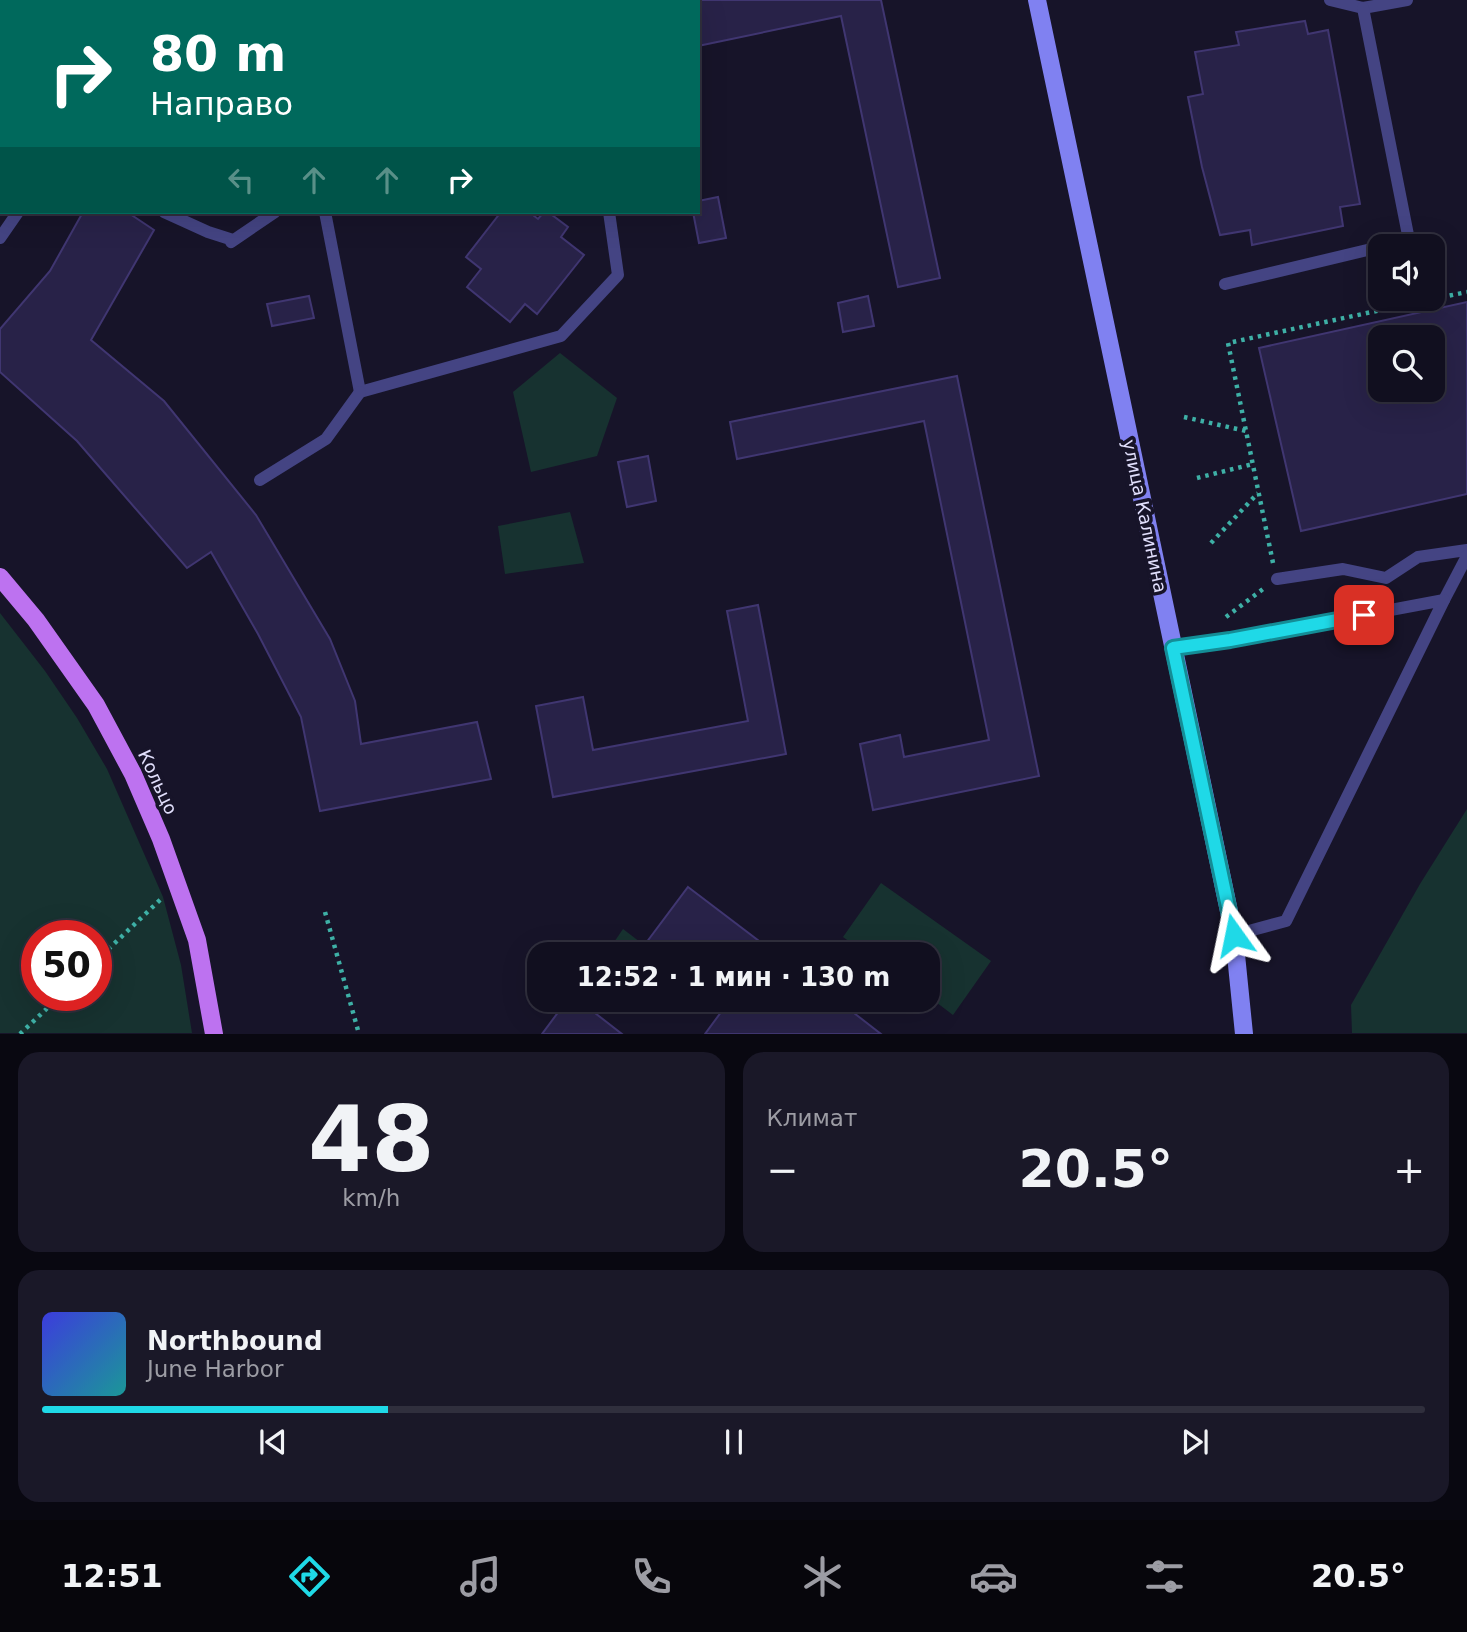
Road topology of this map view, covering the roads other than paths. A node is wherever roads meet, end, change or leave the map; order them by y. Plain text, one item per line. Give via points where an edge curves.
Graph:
1 (1037, 0) edge
2 (1331, 0) edge
3 (1407, 0) edge
4 (1363, 8) junction
5 (17, 214) edge
6 (168, 214) edge
7 (272, 214) edge
8 (326, 214) edge
9 (609, 214) edge
10 (0, 238) edge
11 (1226, 284) dead end
12 (360, 393) junction
13 (260, 480) dead end
14 (1467, 550) edge
15 (1467, 556) edge
16 (0, 577) edge
17 (1277, 579) road end
18 (1444, 600) junction
19 (1173, 648) junction
20 (1234, 935) junction
21 (215, 1034) edge
22 (1244, 1034) edge

1 - 19 main road, улица Калинина
2 - 4 lane
3 - 4 lane
4 - 11 lane via 1409,240
5 - 10 lane
6 - 7 lane via 231,242
8 - 12 lane
9 - 12 lane via 618,275 561,335
12 - 13 lane via 326,439
14 - 17 lane via 1418,558 1386,578 1343,569
15 - 18 lane
16 - 21 main road, Кольцо via 96,705 133,775 197,940
18 - 19 lane
18 - 20 lane via 1286,920
19 - 20 main road, улица Калинина
20 - 22 main road, улица Калинина

